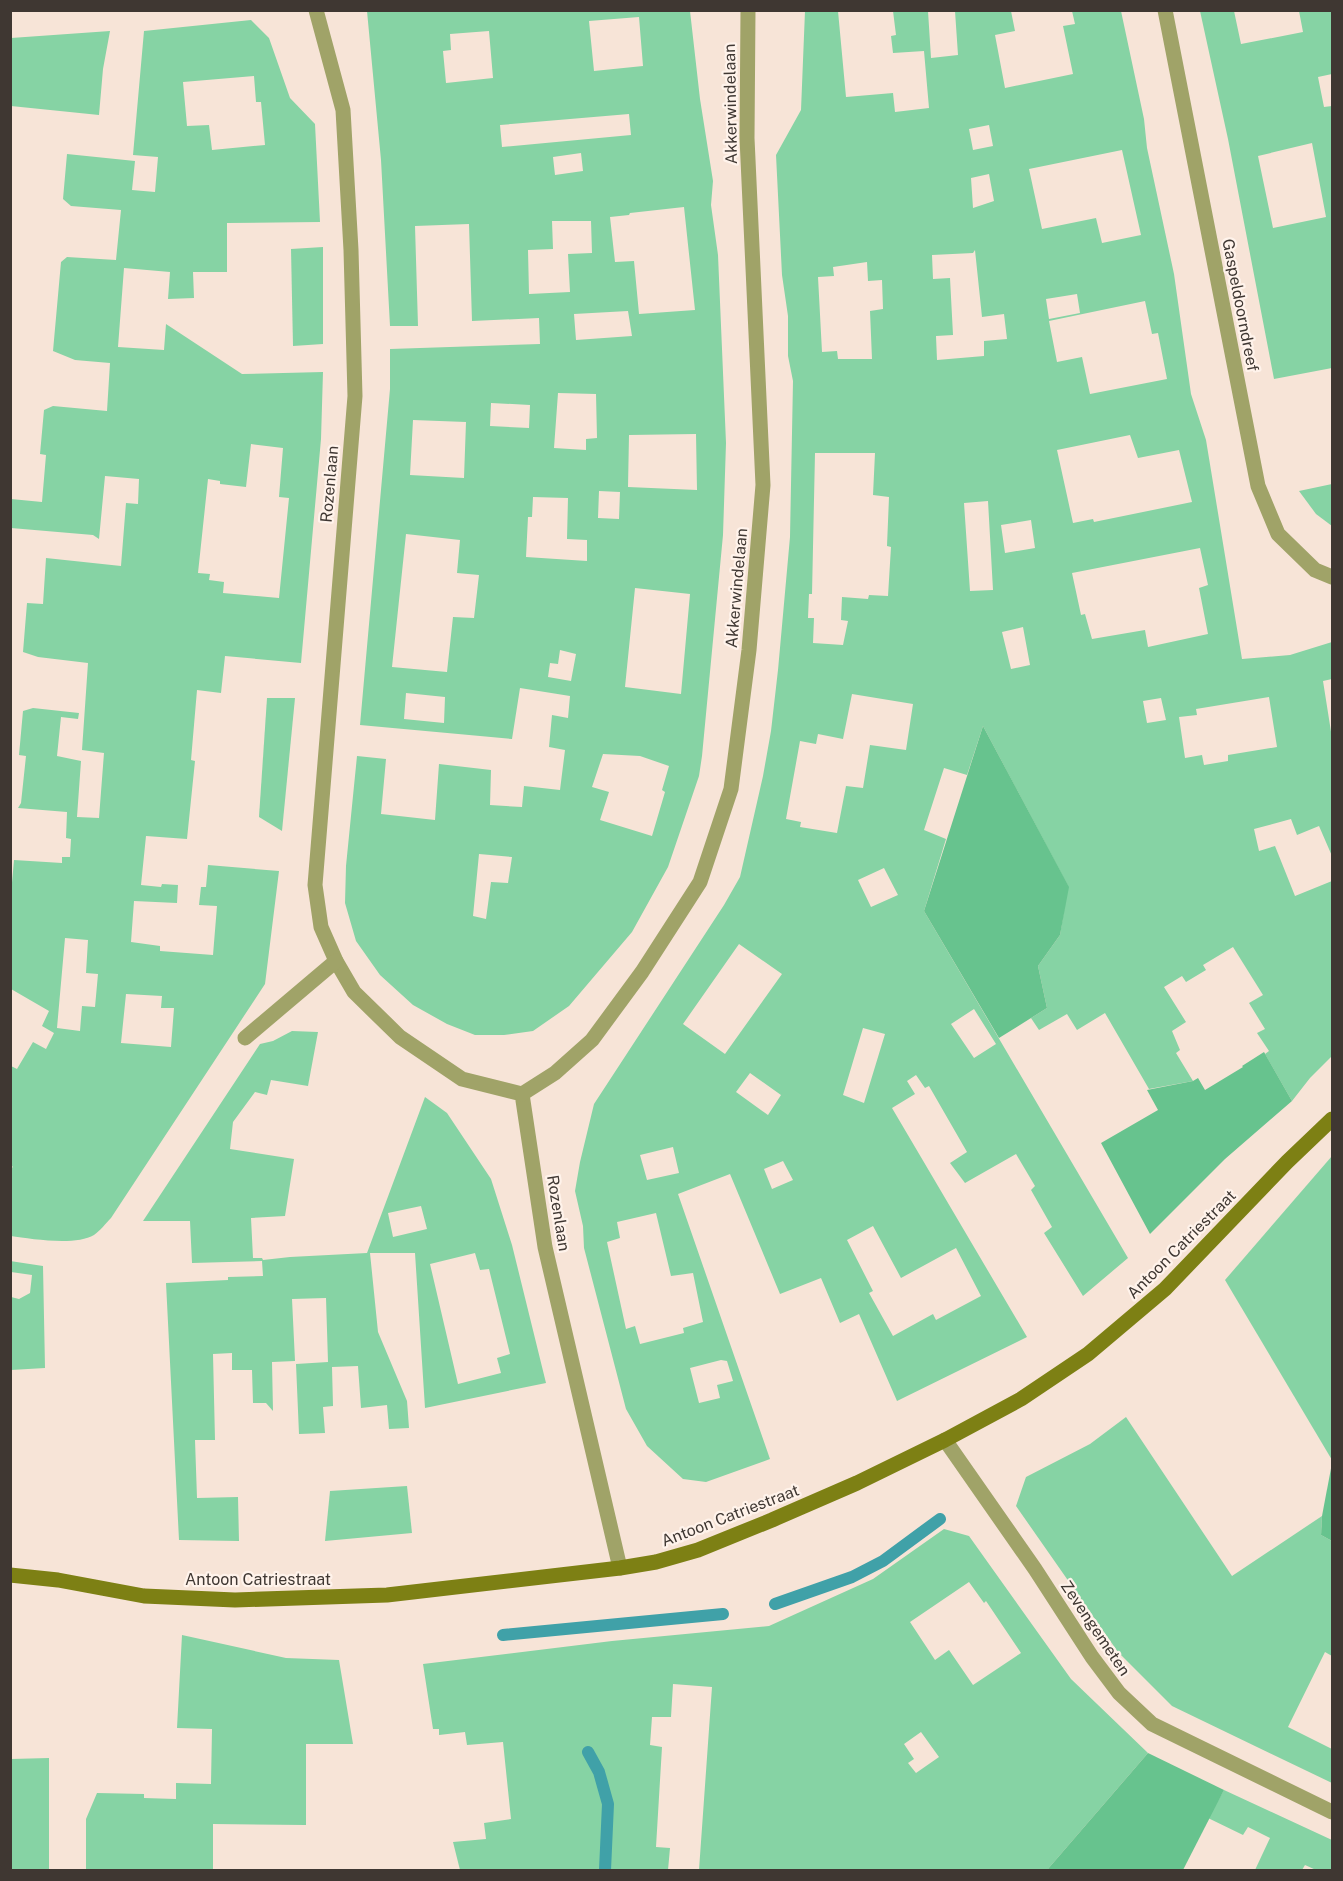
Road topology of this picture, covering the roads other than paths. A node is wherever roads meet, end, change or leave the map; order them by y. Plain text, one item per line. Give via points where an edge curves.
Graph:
1 (316, 10) edge
2 (748, 10) edge
3 (1165, 10) edge
4 (1332, 577) edge
5 (336, 961) junction
6 (245, 1038) dead end
7 (522, 1094) junction
8 (1332, 1119) edge
9 (945, 1440) junction
10 (620, 1568) junction
11 (10, 1575) edge
12 (1332, 1812) edge

1 - 5 street, Rozenlaan via 343,110 355,396 315,885 321,927
2 - 7 street, Akkerwindelaan via 747,138 763,485 749,650 731,789 700,882 642,972 592,1040 555,1073
3 - 4 street, Gaspeldoorndreef via 1258,486 1278,534 1315,570
5 - 6 street
5 - 7 street, Rozenlaan via 354,992 400,1037 462,1079
7 - 10 street, Rozenlaan via 545,1247
8 - 9 main road, Antoon Catriestraat via 1165,1289 1096,1346 1021,1400
9 - 10 main road, Antoon Catriestraat via 857,1484 698,1550
9 - 12 street, Zevengemeten via 1119,1694 1152,1724
10 - 11 main road, Antoon Catriestraat via 387,1595 235,1600 144,1596

